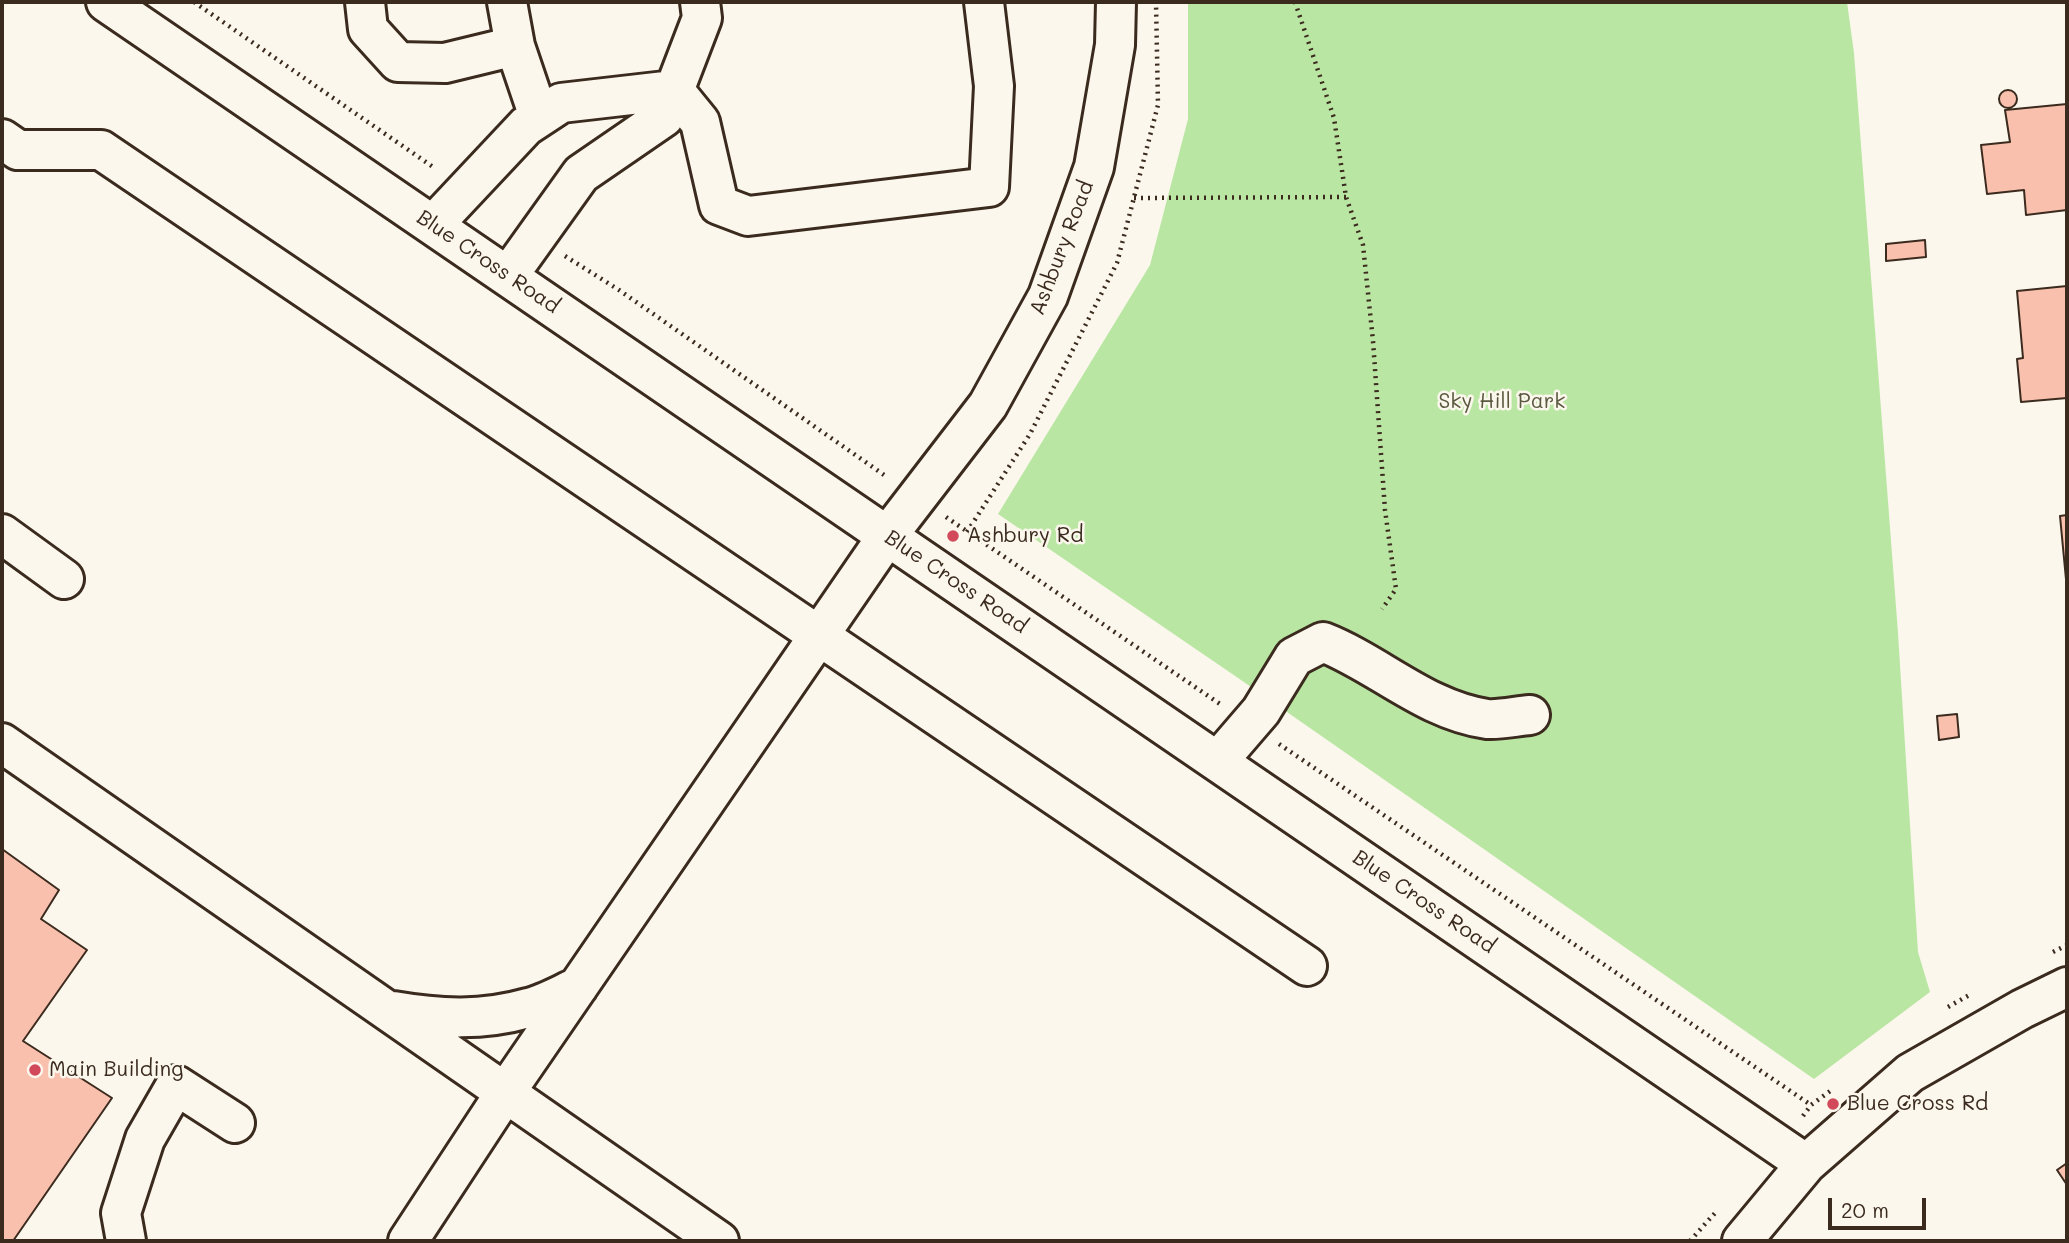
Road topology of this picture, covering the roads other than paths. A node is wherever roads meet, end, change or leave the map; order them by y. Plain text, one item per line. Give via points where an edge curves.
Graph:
1 (106, 2) edge
2 (365, 2) edge
3 (507, 2) edge
4 (700, 2) edge
5 (984, 2) edge
6 (1116, 2) edge
7 (515, 46) junction
8 (674, 90) junction
9 (539, 117) junction
10 (2, 139) edge
11 (433, 225) junction
12 (508, 276) junction
13 (2, 534) edge
14 (888, 535) junction
15 (64, 579) dead end
16 (819, 635) junction
17 (1530, 715) dead end
18 (2, 743) edge
19 (1218, 761) junction
20 (1307, 966) dead end
21 (578, 987) junction
22 (2067, 987) edge
23 (386, 1010) junction
24 (505, 1093) junction
25 (235, 1123) dead end
26 (1806, 1164) junction
27 (126, 1241) edge
28 (408, 1241) edge
29 (719, 1241) edge
30 (1742, 1241) edge

1 - 11 street, Blue Cross Road
2 - 7 street via 368,29 398,62 445,63
3 - 7 street
4 - 8 street via 702,18
5 - 8 street via 994,86 989,187 748,216 719,205 700,122
6 - 14 street, Ashbury Road via 1115,45 1094,167 1048,296 988,405
7 - 9 street
8 - 9 street via 561,103
8 - 12 street via 664,117 582,174
9 - 11 street
10 - 16 street via 18,150 101,150
11 - 12 street, Blue Cross Road
12 - 14 street, Blue Cross Road
13 - 15 street
14 - 16 street, Ashbury Road
14 - 19 street, Blue Cross Road
16 - 20 street
16 - 21 street, Ashbury Road
17 - 19 street via 1489,719 1435,705 1350,652 1322,642 1294,657 1261,711
18 - 23 street
19 - 26 street, Blue Cross Road
21 - 23 street via 529,1008 475,1018 432,1018
21 - 24 street, Ashbury Road
22 - 26 street via 1909,1073
23 - 24 street
24 - 28 street, Ashbury Road
24 - 29 street
25 - 27 street via 176,1085 145,1139 121,1213
26 - 30 street

